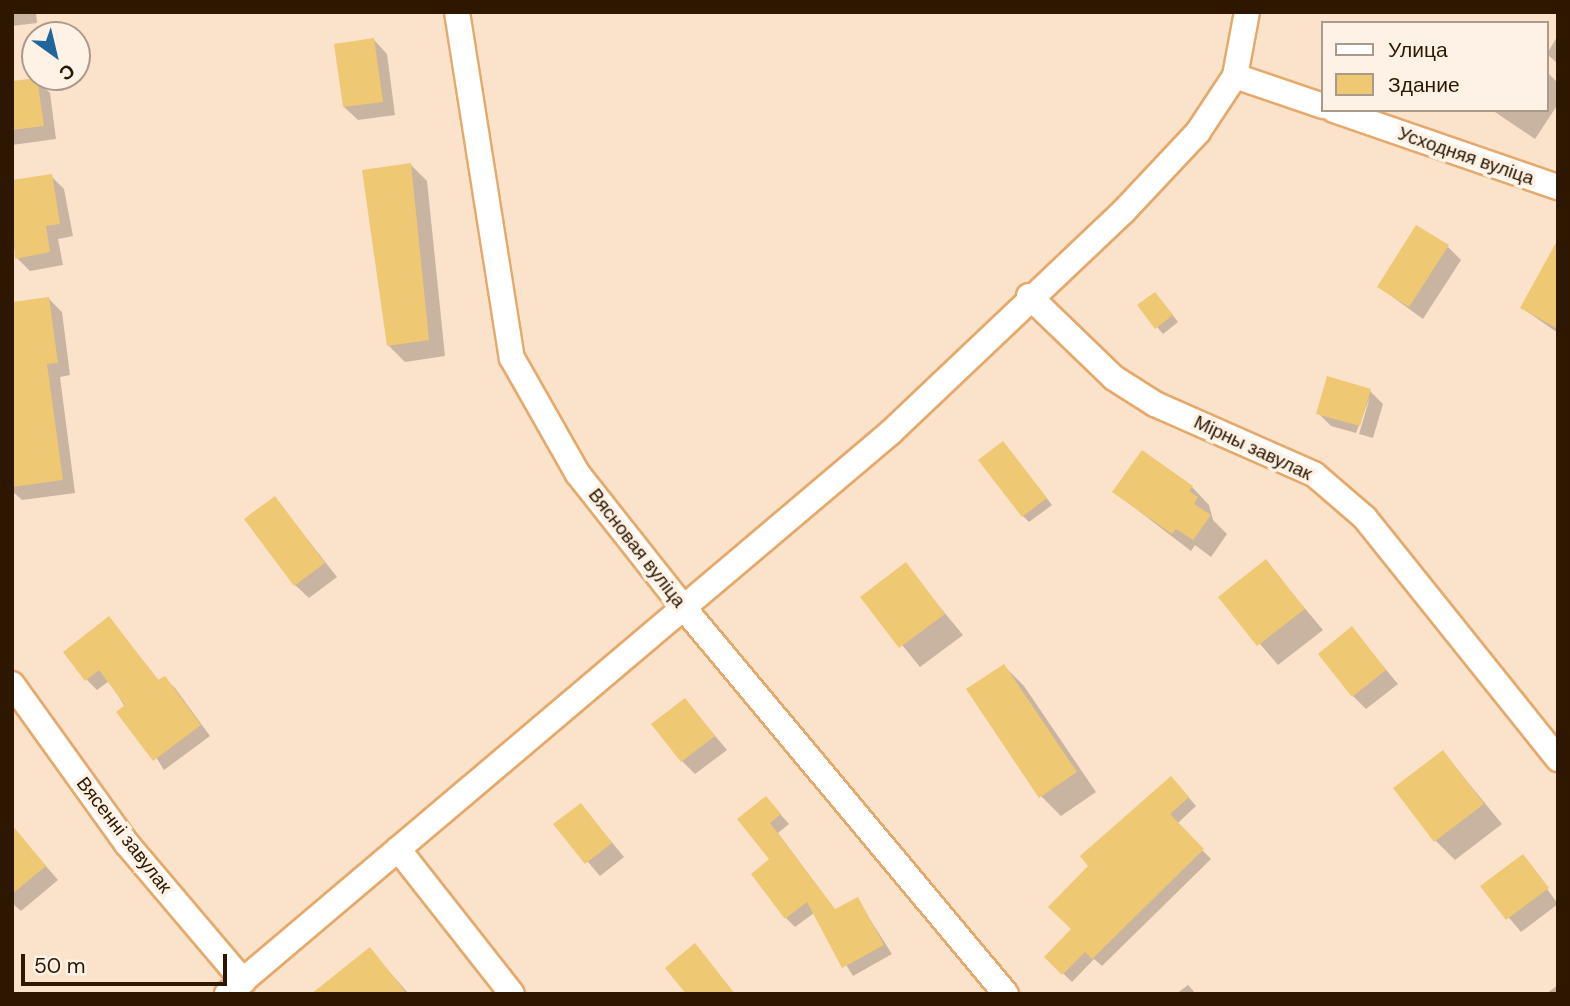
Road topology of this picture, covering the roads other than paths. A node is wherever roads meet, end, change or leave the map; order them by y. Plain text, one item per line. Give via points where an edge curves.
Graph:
1 (457, 12) edge
2 (1247, 12) edge
3 (1235, 76) junction
4 (1322, 106) edge
5 (1340, 112) edge
6 (1558, 187) edge
7 (1029, 296) junction
8 (683, 607) junction
9 (12, 684) edge
10 (1558, 759) edge
11 (398, 849) junction
12 (235, 988) edge
13 (512, 994) edge
14 (1006, 994) edge

1 - 8 street, Вясновая вуліца via 512,358 578,474
2 - 3 street
3 - 4 street
3 - 7 street via 1198,132 1123,212
5 - 6 street, Усходняя вуліца
7 - 8 street via 891,432
7 - 10 street, Мірны завулак via 1114,378 1155,404 1314,474 1365,518
8 - 11 street
8 - 14 street, Вясновая вуліца
9 - 12 street, Вясенні завулак
11 - 12 street
11 - 13 street

